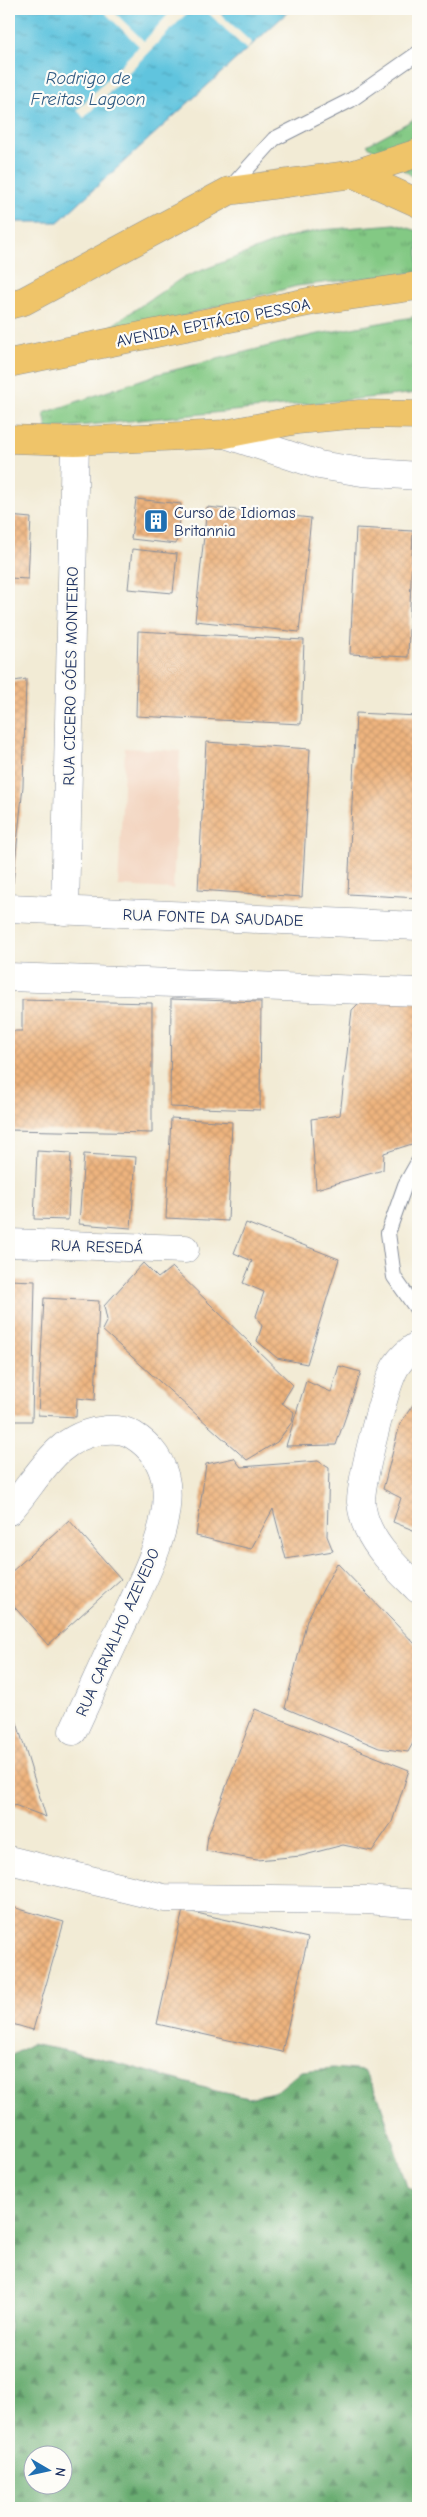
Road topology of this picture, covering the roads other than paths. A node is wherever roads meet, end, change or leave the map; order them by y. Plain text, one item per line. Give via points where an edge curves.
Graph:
1 (418, 52) edge
2 (418, 153) edge
3 (354, 174) junction
4 (228, 190) junction
5 (418, 203) edge
6 (418, 286) edge
7 (9, 305) edge
8 (9, 363) edge
9 (418, 415) edge
10 (225, 434) junction
11 (9, 439) edge
12 (75, 441) junction
13 (418, 476) edge
14 (9, 908) edge
15 (65, 911) junction
16 (418, 926) edge
17 (9, 977) edge
18 (418, 992) edge
19 (418, 1162) edge
20 (9, 1243) edge
21 (185, 1249) dead end
22 (418, 1311) edge
23 (418, 1345) edge
24 (9, 1511) edge
25 (418, 1589) edge
26 (73, 1731) dead end
27 (9, 1860) edge
28 (407, 1903) edge

1 - 4 lane via 351,100 274,139
2 - 3 highway
3 - 4 highway
3 - 5 highway
4 - 7 highway via 24,301
6 - 8 highway, AVENIDA EPITÁCIO PESSOA via 313,301
9 - 10 highway via 360,414 297,420
10 - 12 highway
10 - 13 street via 319,465
11 - 12 highway
12 - 15 street, RUA CICERO GÓES MONTEIRO
14 - 15 street, RUA FONTE DA SAUDADE
15 - 16 street, RUA FONTE DA SAUDADE
17 - 18 street
19 - 22 lane via 404,1185 388,1233 394,1277
20 - 21 street, RUA RESEDÁ
23 - 25 street via 396,1366 389,1383 364,1476 361,1502 368,1528 379,1547
24 - 26 street, RUA CARVALHO AZEVEDO via 55,1452 86,1433 112,1429 131,1434 144,1443 160,1462 166,1485 164,1514 157,1542 147,1571
27 - 28 street via 164,1898

